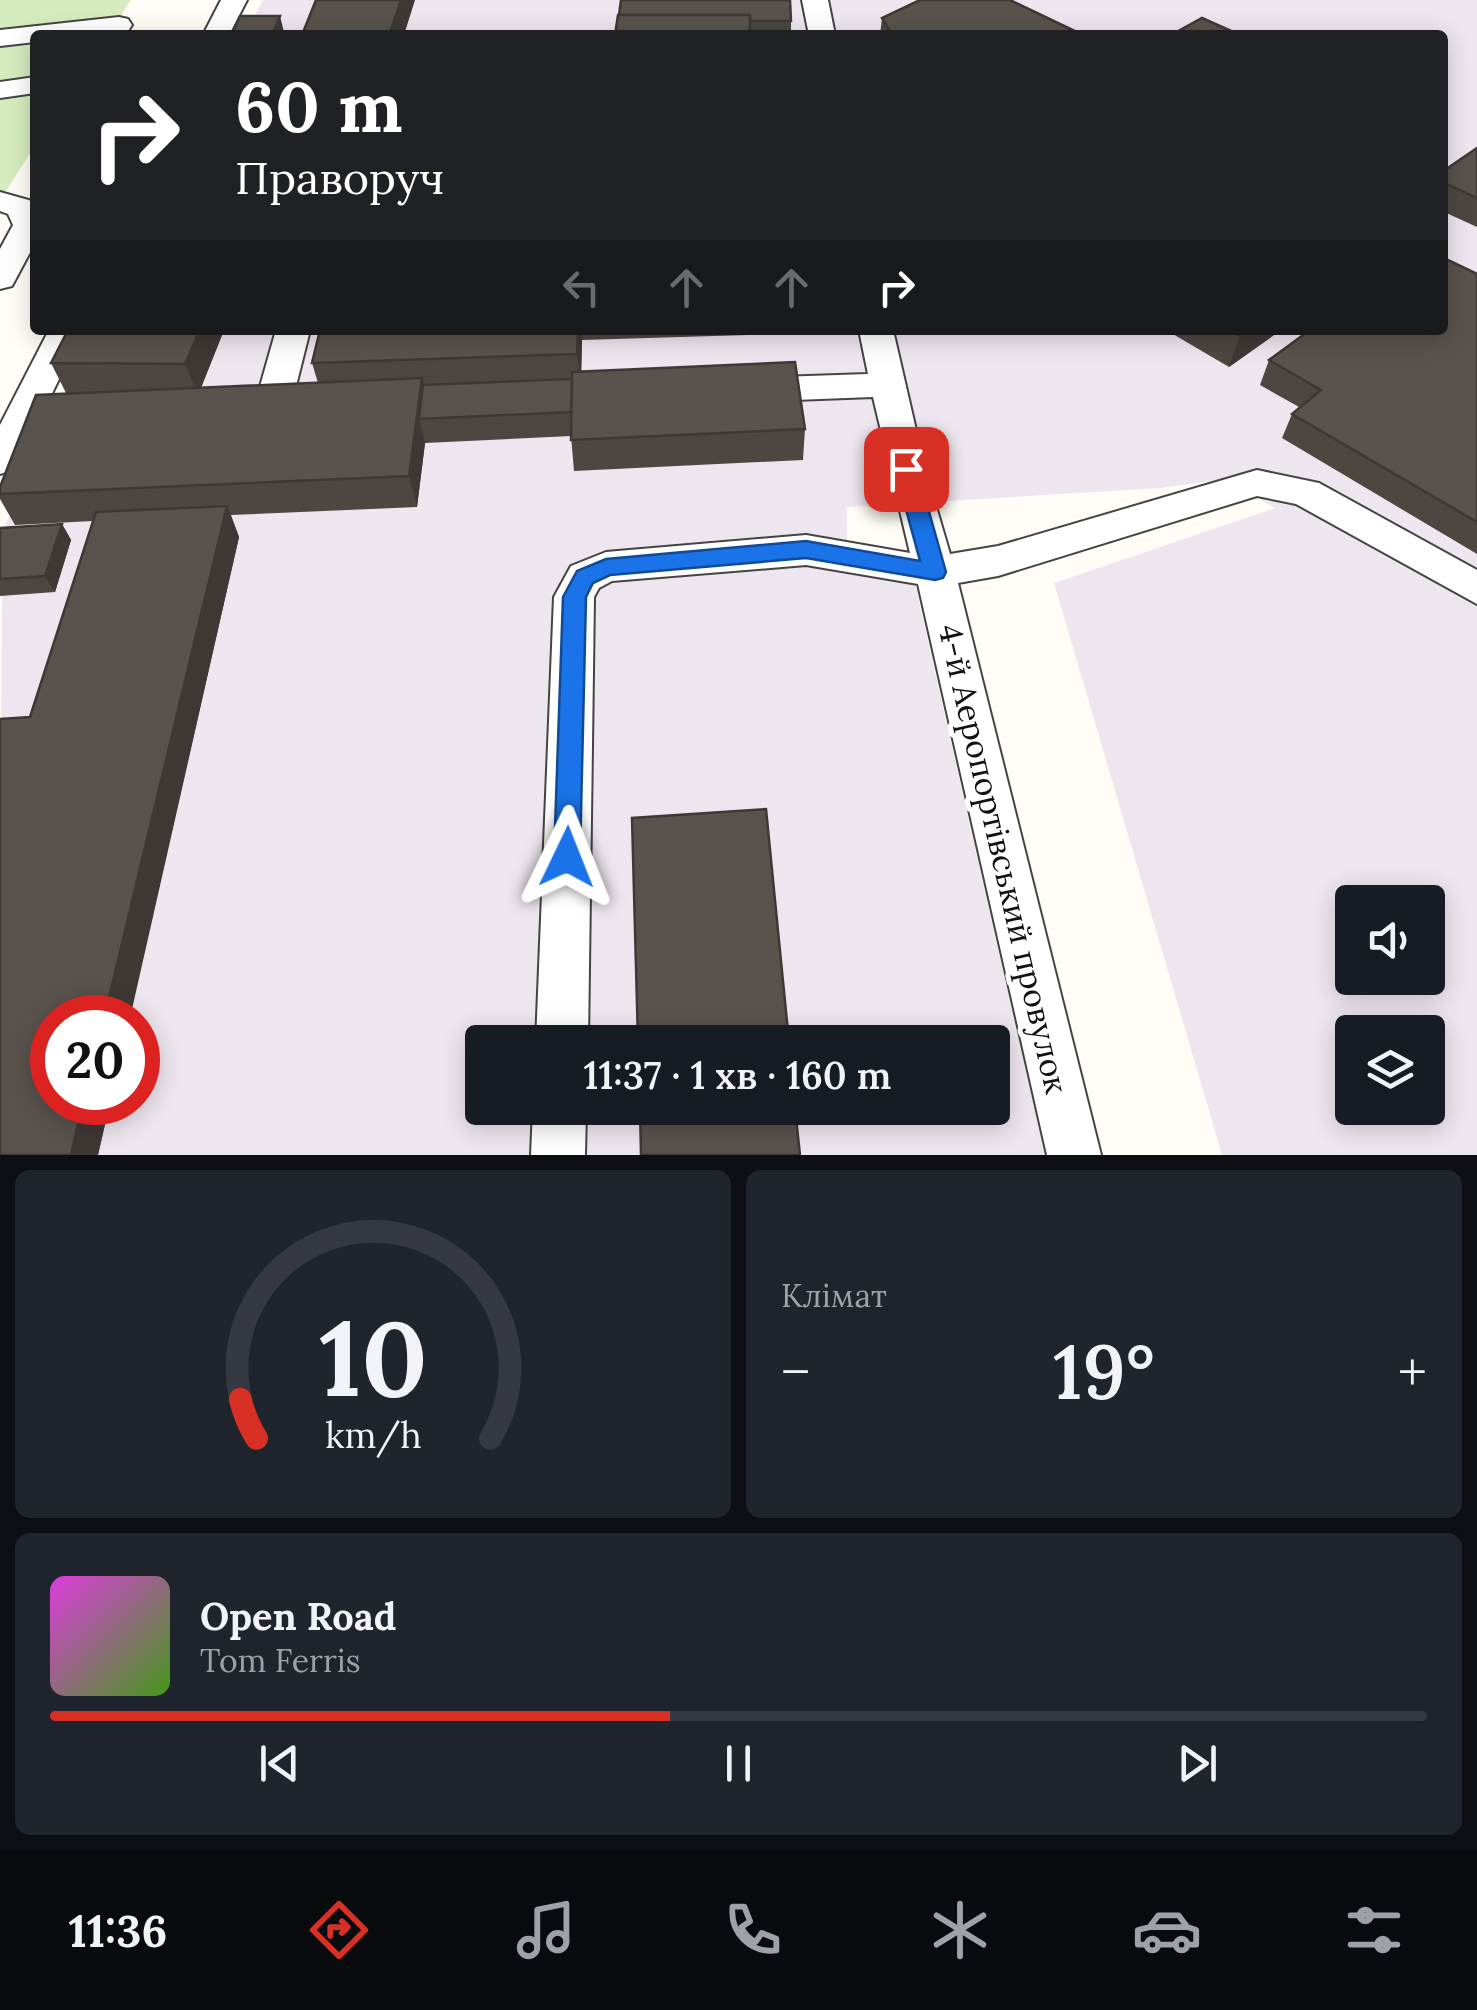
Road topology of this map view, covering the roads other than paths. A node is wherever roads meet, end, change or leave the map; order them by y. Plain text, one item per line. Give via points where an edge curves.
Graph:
1 (132, 0) edge
2 (234, 0) edge
3 (815, 0) edge
4 (117, 30) edge
5 (219, 30) edge
6 (821, 30) edge
7 (30, 36) edge
8 (0, 38) edge
9 (30, 86) edge
10 (0, 90) edge
11 (0, 200) edge
12 (0, 279) edge
13 (63, 335) edge
14 (293, 335) edge
15 (877, 335) edge
16 (886, 385) junction
17 (710, 392) edge
18 (359, 406) edge
19 (0, 461) edge
20 (935, 572) junction
21 (1477, 589) edge
22 (562, 1025) edge
23 (559, 1125) edge
24 (558, 1155) edge
25 (1074, 1155) edge

1 - 4 street
2 - 5 street
3 - 6 street
7 - 8 street
9 - 10 street
11 - 12 street via 21,208 29,225
13 - 19 street
14 - 18 street via 277,390 282,402 301,408
15 - 16 street, 4-й Аеропортівський провулок
16 - 17 street
16 - 20 street, 4-й Аеропортівський провулок
20 - 21 street via 998,561 1258,483 1306,493
20 - 22 street via 806,550 606,567 585,577 574,597
20 - 25 street, 4-й Аеропортівський провулок
23 - 24 street

